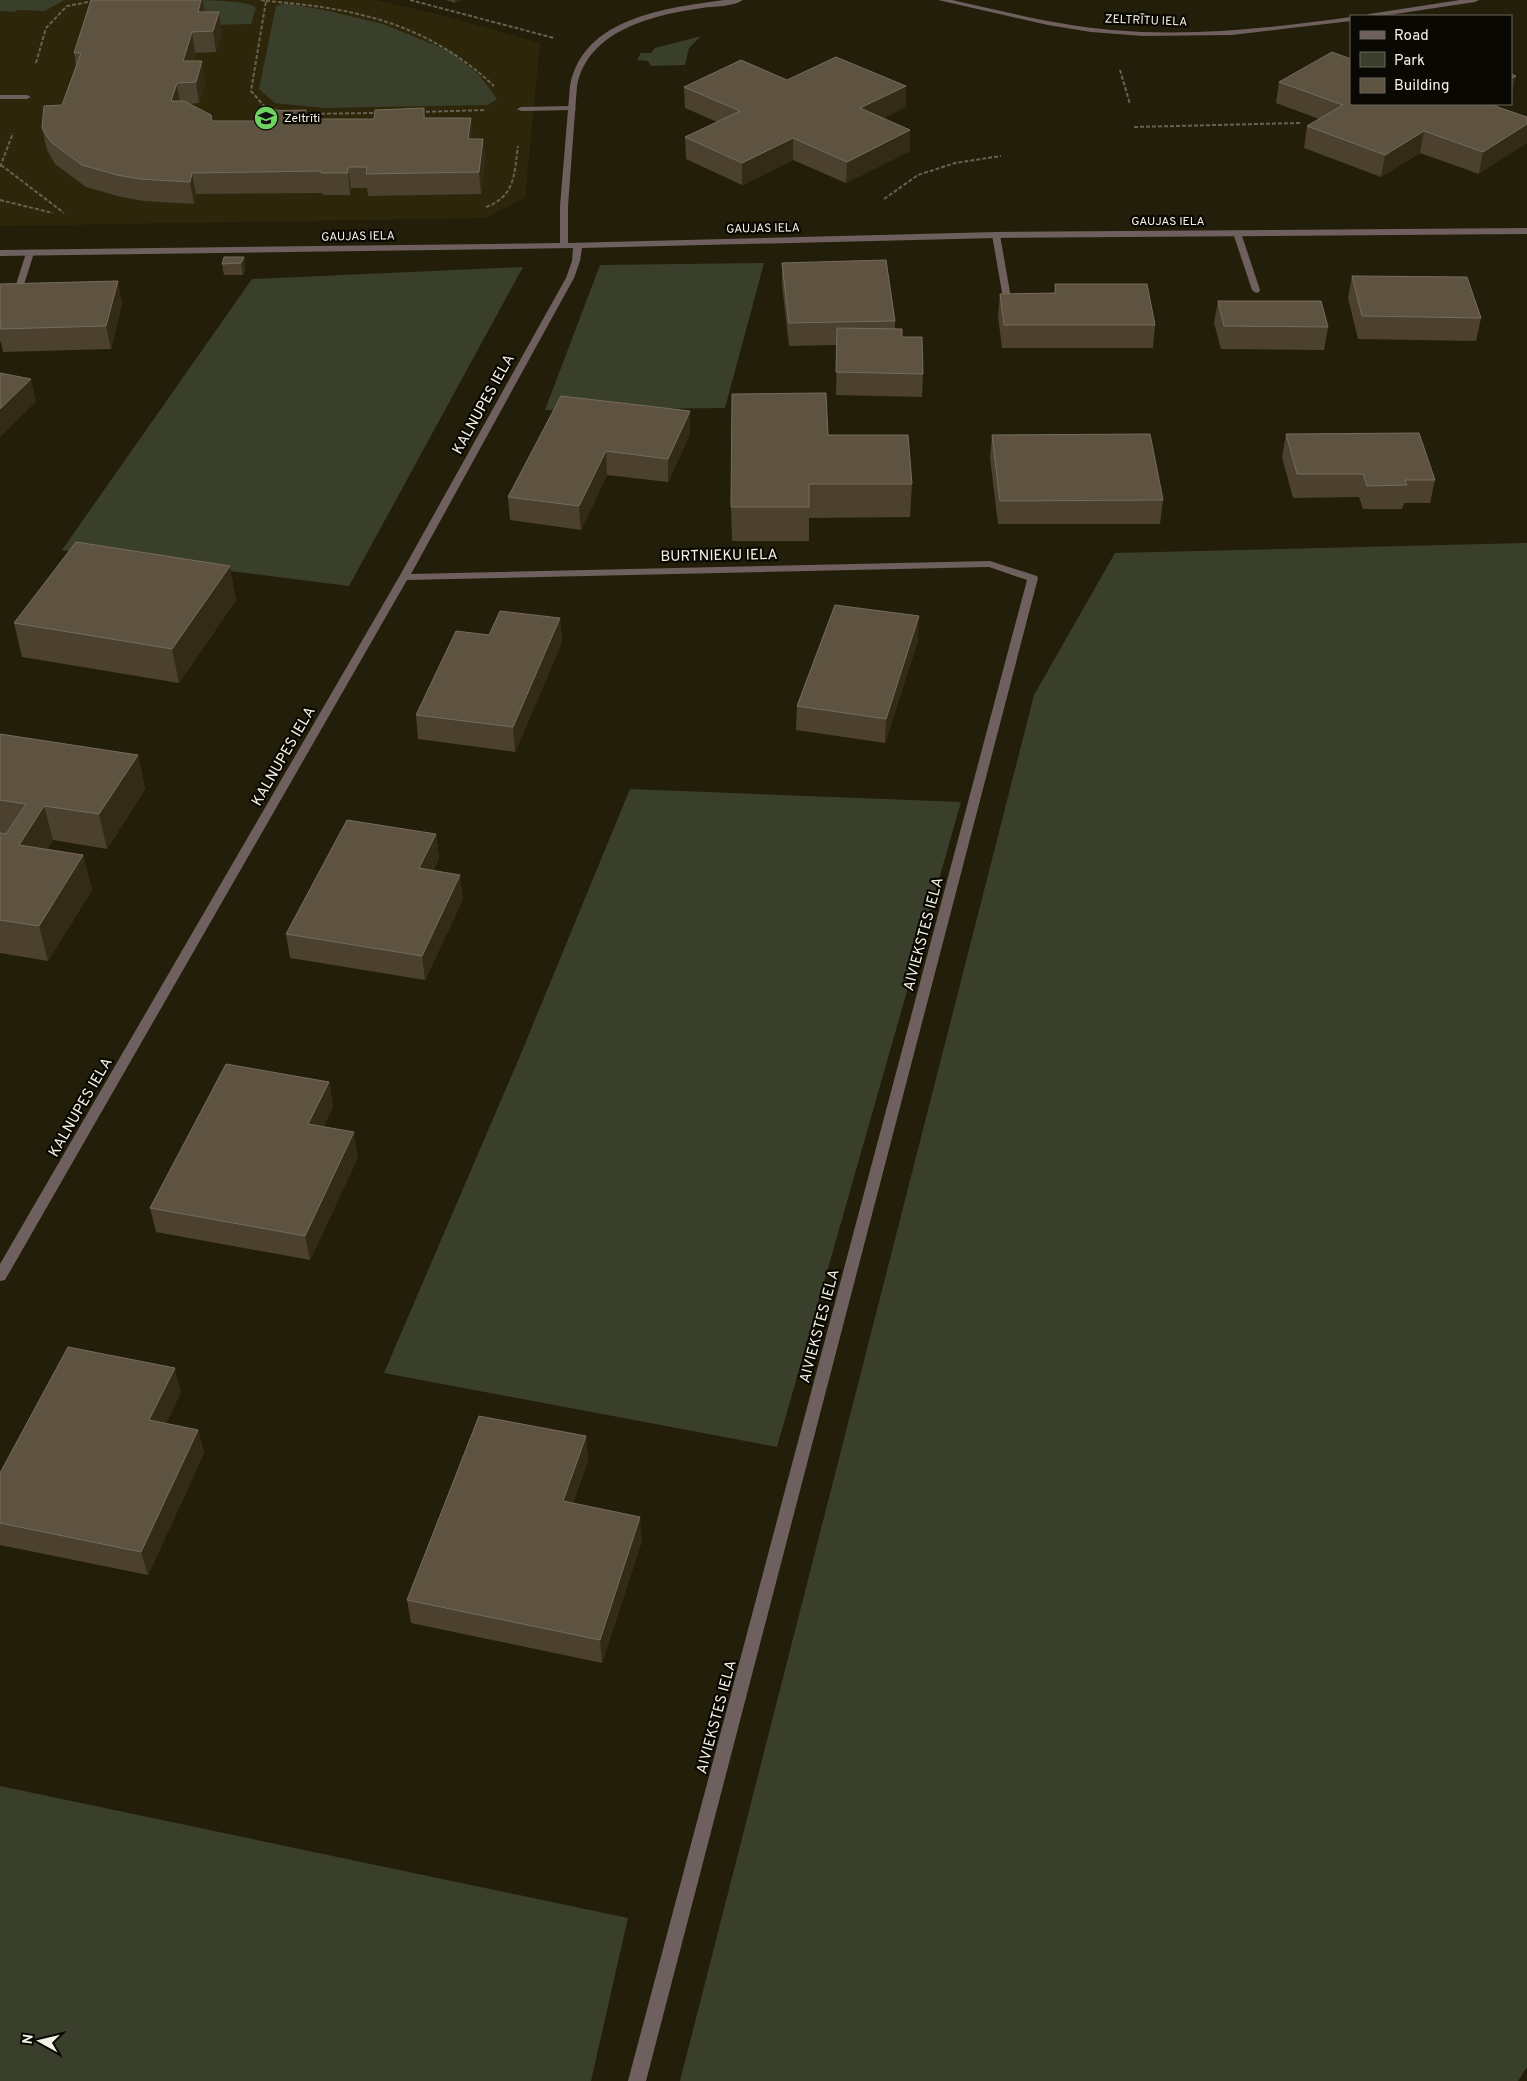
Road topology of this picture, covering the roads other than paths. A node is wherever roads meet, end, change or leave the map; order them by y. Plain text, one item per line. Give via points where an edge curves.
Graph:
1 (739, 0) edge
2 (942, 0) edge
3 (1475, 0) edge
4 (1376, 15) edge
5 (1350, 19) edge
6 (0, 97) edge
7 (27, 97) dead end
8 (572, 108) junction
9 (520, 109) road end
10 (1527, 231) edge
11 (1237, 233) junction
12 (996, 235) junction
13 (564, 245) junction
14 (578, 245) junction
15 (0, 253) edge
16 (30, 253) junction
17 (1256, 290) dead end
18 (17, 294) edge
19 (1007, 298) edge
20 (404, 577) junction
21 (1033, 578) joint
22 (0, 1276) edge
23 (637, 2081) edge

1 - 8 street via 665,12 623,26 590,48 576,73
2 - 5 street, ZELTRĪTU IELA via 1113,32 1187,34
3 - 4 street
6 - 7 street
8 - 9 street
8 - 13 street via 562,220
10 - 11 street, GAUJAS IELA
11 - 12 street, GAUJAS IELA
11 - 17 street
12 - 14 street, GAUJAS IELA
12 - 19 street
13 - 14 street, GAUJAS IELA
13 - 16 street, GAUJAS IELA
14 - 20 street, KALNUPES IELA via 570,278
15 - 16 street, GAUJAS IELA
16 - 18 street
20 - 21 street, BURTNIEKU IELA via 990,564
20 - 22 street, KALNUPES IELA
21 - 23 street, AIVIEKSTES IELA

